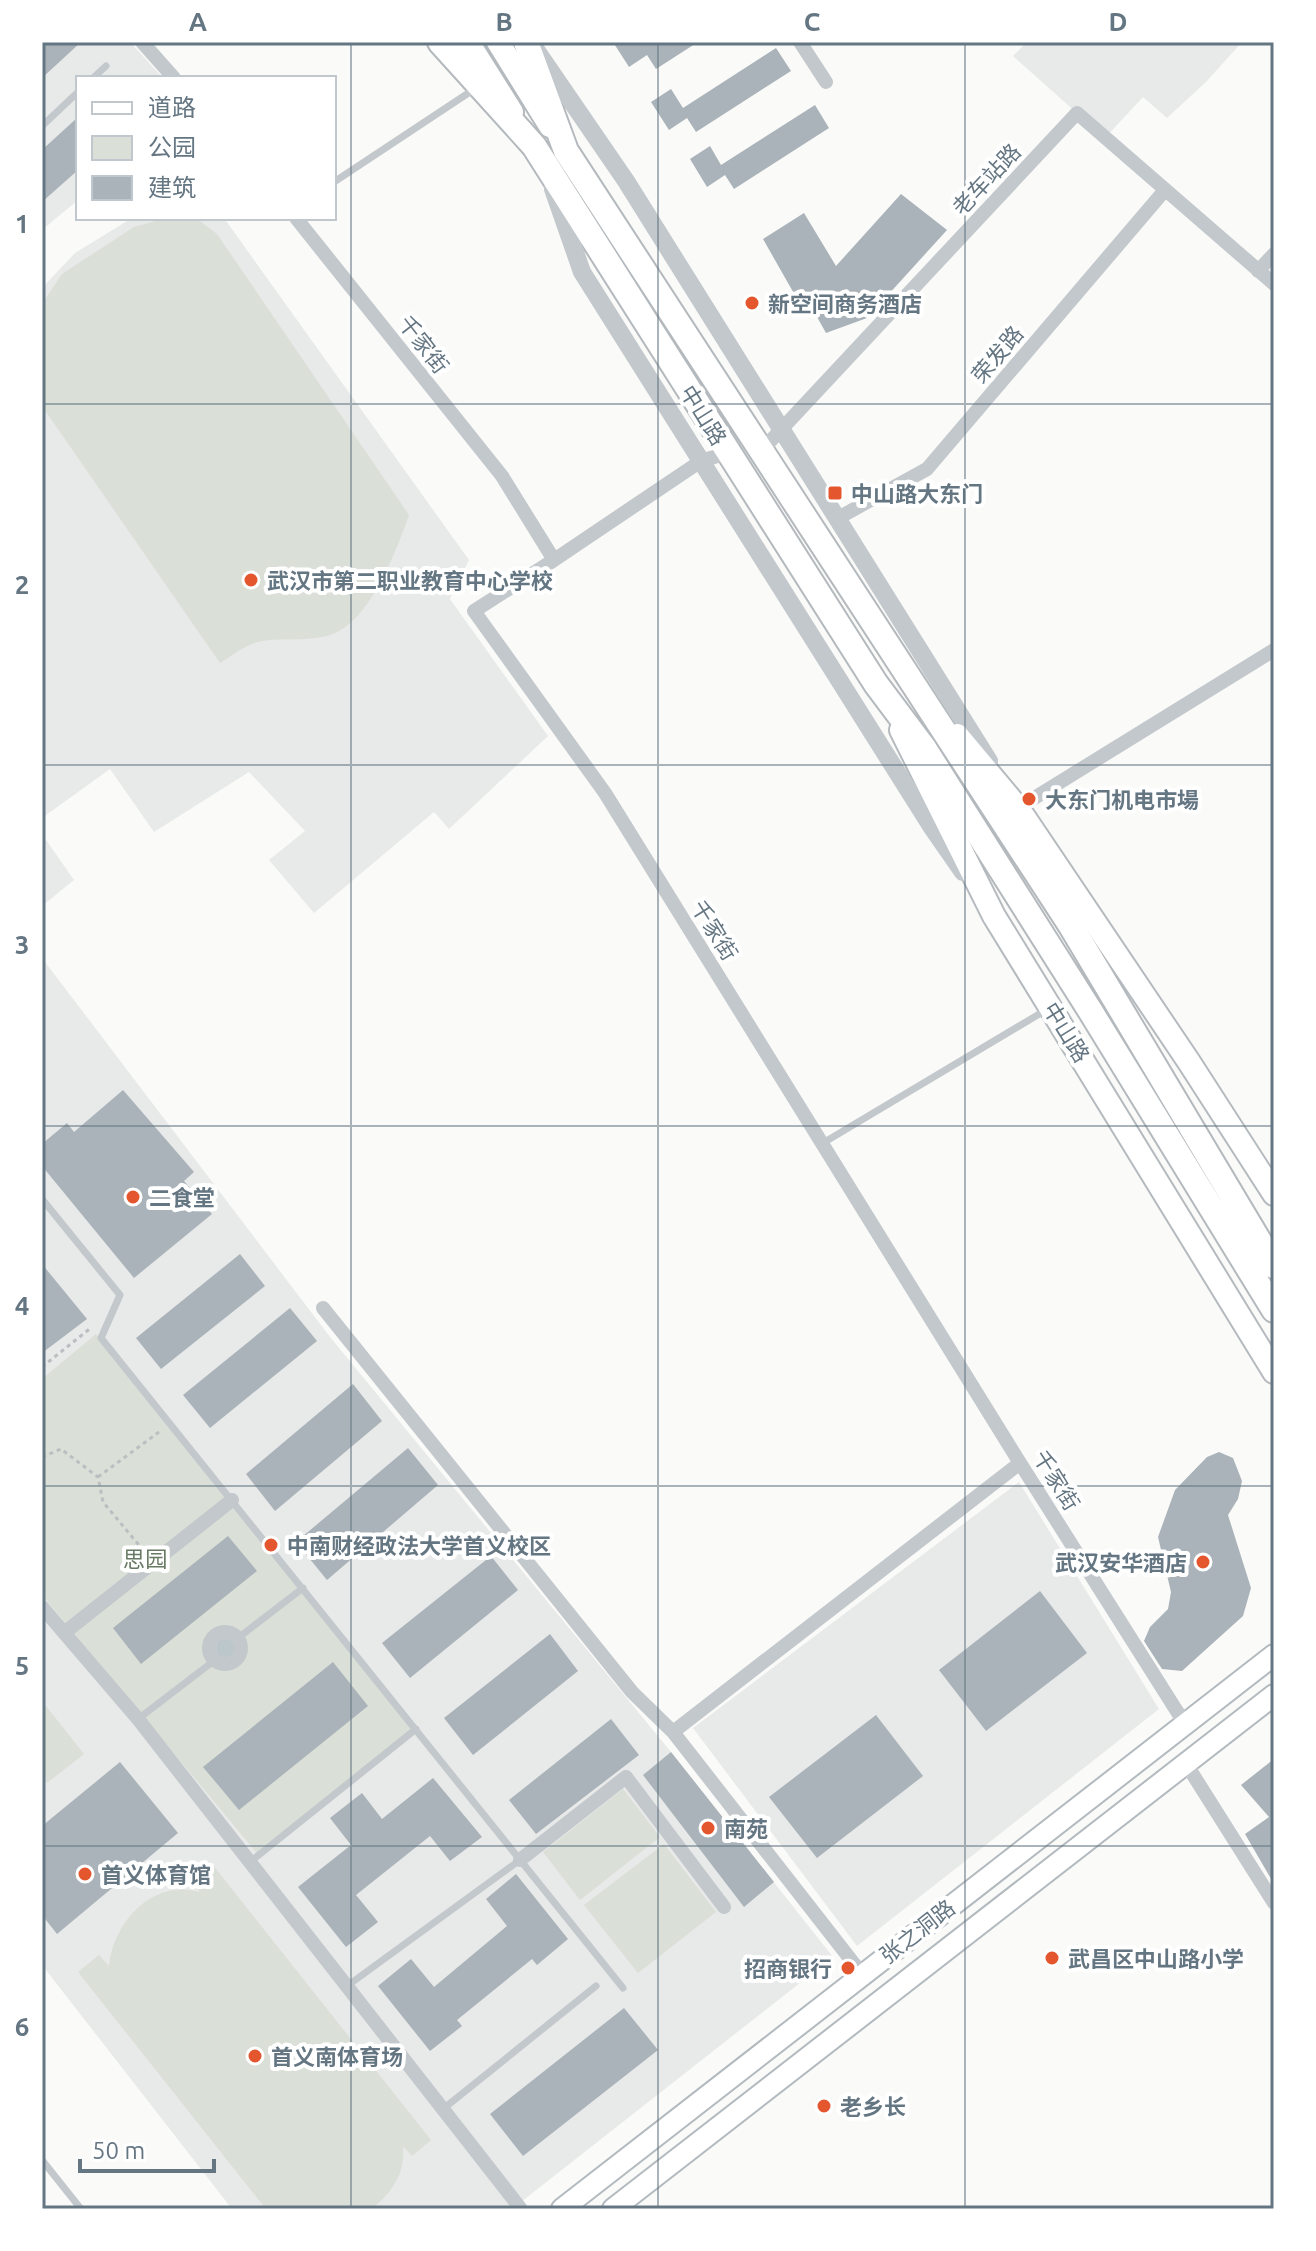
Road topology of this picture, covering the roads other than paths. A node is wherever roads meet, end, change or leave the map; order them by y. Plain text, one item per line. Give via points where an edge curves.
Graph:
1 (142, 42) edge
2 (440, 42) edge
3 (468, 42) edge
4 (498, 42) edge
5 (529, 42) edge
6 (800, 42) edge
7 (106, 66) dead end
8 (95, 76) edge
9 (172, 76) edge
10 (826, 82) dead end
11 (479, 86) junction
12 (76, 94) edge
13 (42, 126) edge
14 (566, 151) junction
15 (539, 155) junction
16 (336, 181) edge
17 (1165, 190) junction
18 (298, 220) edge
19 (1274, 254) edge
20 (1258, 271) junction
21 (1274, 284) edge
22 (782, 429) junction
23 (763, 449) junction
24 (727, 453) junction
25 (701, 461) junction
26 (838, 518) junction
27 (554, 560) junction
28 (1274, 650) edge
29 (900, 668) junction
30 (876, 684) junction
31 (1018, 808) junction
32 (994, 916) junction
33 (1051, 1007) junction
34 (821, 1144) junction
35 (1272, 1187) edge
36 (42, 1199) edge
37 (1274, 1266) edge
38 (323, 1308) dead end
39 (1274, 1310) edge
40 (1274, 1372) edge
41 (1020, 1463) junction
42 (232, 1500) junction
43 (303, 1588) junction
44 (42, 1607) edge
45 (64, 1633) junction
46 (238, 1638) junction
47 (1274, 1655) edge
48 (215, 1660) junction
49 (1274, 1695) edge
50 (138, 1719) junction
51 (1185, 1724) junction
52 (416, 1729) junction
53 (673, 1732) junction
54 (1185, 1762) junction
55 (520, 1860) junction
56 (250, 1862) junction
57 (1274, 1903) edge
58 (724, 1907) dead end
59 (862, 1974) junction
60 (347, 1986) junction
61 (596, 1986) dead end
62 (623, 1988) dead end
63 (443, 2109) junction
64 (42, 2160) edge
65 (81, 2209) edge
66 (521, 2209) edge
67 (562, 2209) edge
68 (613, 2209) edge

1 - 9 street
2 - 11 highway, 中山路
3 - 15 main road, 中山路
4 - 14 main road, 中山路
5 - 14 highway, 中山路
5 - 22 street via 626,181
6 - 10 street
7 - 8 lane
11 - 15 highway, 中山路
11 - 16 lane
12 - 13 lane
14 - 23 highway, 中山路
15 - 24 highway, 中山路
15 - 25 street via 582,272
17 - 20 street, 老车站路
17 - 22 street, 老车站路 via 1077,113
17 - 26 street, 荣发路 via 927,469
18 - 27 street, 千家街 via 502,476
19 - 20 street
20 - 21 street, 老车站路
22 - 23 street, 老车站路
22 - 26 street
23 - 29 highway, 中山路
24 - 25 street
24 - 30 highway, 中山路
25 - 27 street
25 - 32 street via 931,826
26 - 31 street
27 - 34 street, 千家街 via 474,611 605,793
28 - 31 street
29 - 31 main road, 中山路
29 - 37 highway, 中山路 via 1071,926
30 - 32 main road, 中山路
30 - 39 highway, 中山路 via 924,748
31 - 35 main road, 中山路
32 - 33 main road, 中山路
33 - 34 lane
33 - 40 main road, 中山路
34 - 41 street, 千家街
36 - 42 lane via 120,1295 101,1338
38 - 53 street via 632,1692
41 - 51 street, 千家街
41 - 53 street
42 - 43 lane
42 - 45 street
43 - 46 lane
43 - 52 lane
44 - 45 street
45 - 50 street
46 - 48 street via 239,1658 228,1664
46 - 48 street via 224,1632 214,1636 209,1646
47 - 51 main road, 张之洞路
48 - 50 lane
49 - 54 main road, 张之洞路
50 - 56 street
51 - 59 main road, 张之洞路
52 - 55 lane
52 - 56 lane
53 - 59 street
54 - 57 street
54 - 68 main road, 张之洞路
55 - 58 street via 626,1777
55 - 60 lane
55 - 62 lane
56 - 60 street
59 - 67 main road, 张之洞路
60 - 63 street
61 - 63 lane
63 - 66 street
64 - 65 lane

